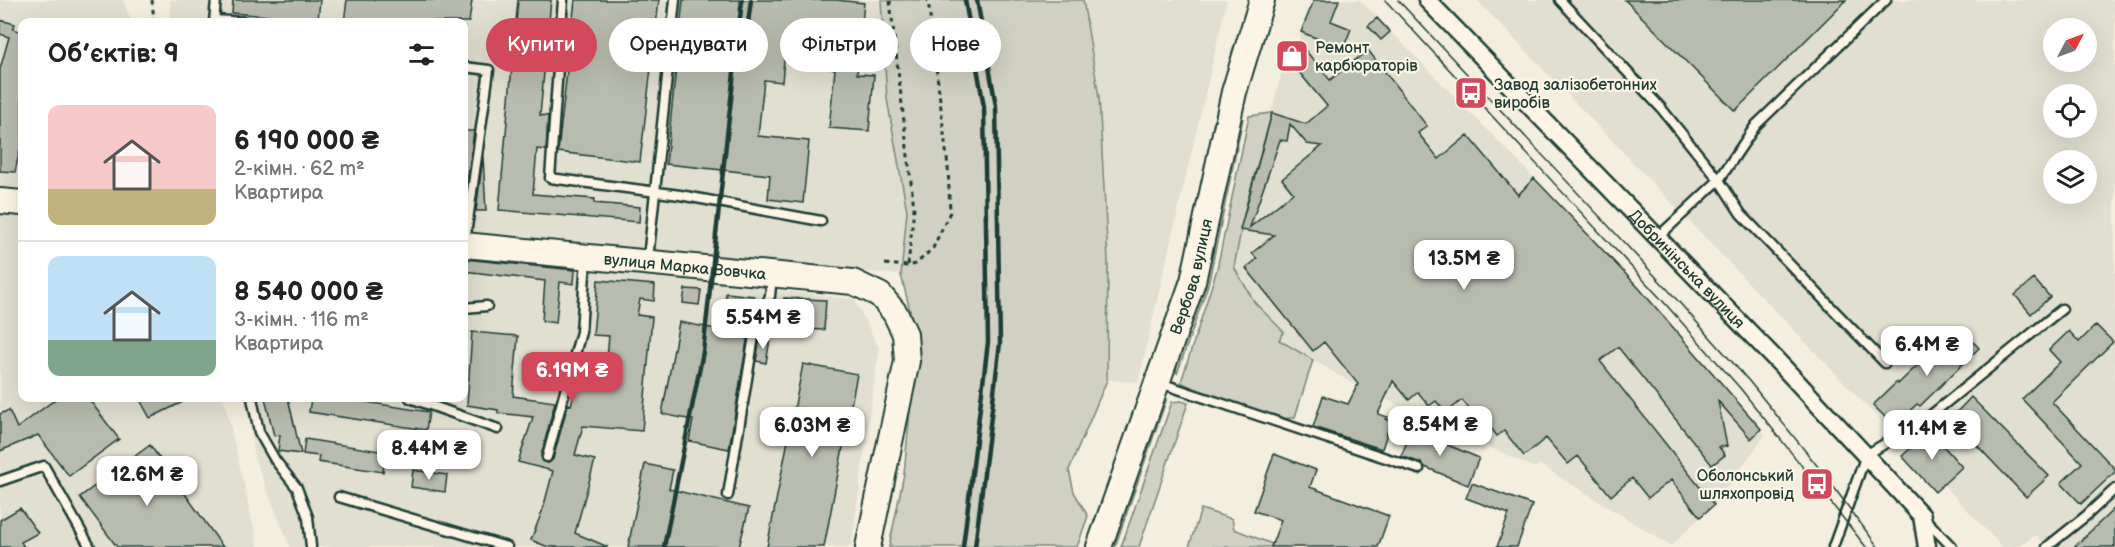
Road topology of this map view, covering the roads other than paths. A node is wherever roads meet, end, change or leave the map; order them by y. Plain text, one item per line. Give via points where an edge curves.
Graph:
1 (216, 0) edge
2 (563, 0) edge
3 (675, 0) edge
4 (1262, 0) edge
5 (1427, 0) edge
6 (1560, 0) edge
7 (1886, 0) edge
8 (215, 18) edge
9 (468, 67) edge
10 (1719, 180) junction
11 (468, 192) edge
12 (655, 192) junction
13 (0, 201) edge
14 (18, 203) edge
15 (821, 221) dead end
16 (1658, 237) junction
17 (468, 245) edge
18 (586, 257) junction
19 (648, 262) junction
20 (772, 274) junction
21 (487, 306) dead end
22 (468, 308) edge
23 (2062, 309) dead end
24 (1885, 363) dead end
25 (1157, 382) junction
26 (253, 402) edge
27 (422, 402) edge
28 (498, 429) dead end
29 (1866, 455) junction
30 (547, 457) dead end
31 (1419, 469) dead end
32 (0, 481) edge
33 (2115, 489) edge
34 (728, 495) dead end
35 (339, 497) dead end
36 (1922, 516) junction
37 (90, 547) edge
38 (311, 547) edge
39 (507, 547) edge
40 (868, 547) edge
41 (1099, 547) edge
42 (1833, 547) edge
43 (1927, 547) edge
44 (1952, 547) edge
45 (2047, 547) edge

1 - 8 lane
2 - 12 lane via 550,177
3 - 12 lane
4 - 25 main road, Вербова вулиця via 1234,92 1193,281
5 - 16 street, Добринінська вулиця
6 - 10 lane via 1661,108
7 - 10 lane via 1756,125
9 - 11 lane via 489,70
10 - 16 lane
10 - 24 lane via 1741,214
12 - 15 lane
12 - 19 lane
13 - 14 main road
16 - 29 street, Добринінська вулиця
17 - 18 main road, вулиця Марка Вовчка
18 - 19 main road, вулиця Марка Вовчка
18 - 30 lane via 581,332
19 - 20 main road, вулиця Марка Вовчка
20 - 34 lane via 770,296 755,330
20 - 40 main road, вулиця Марка Вовчка via 853,282 880,295 905,334 907,361
21 - 22 lane
23 - 29 lane via 1926,419
25 - 31 lane
25 - 41 main road, Вербова вулиця
26 - 38 lane via 259,432 297,488 308,517
27 - 28 lane
29 - 36 street, Добринінська вулиця
29 - 42 lane
32 - 37 lane via 44,466
33 - 45 lane
35 - 39 lane
36 - 43 street
36 - 44 lane

